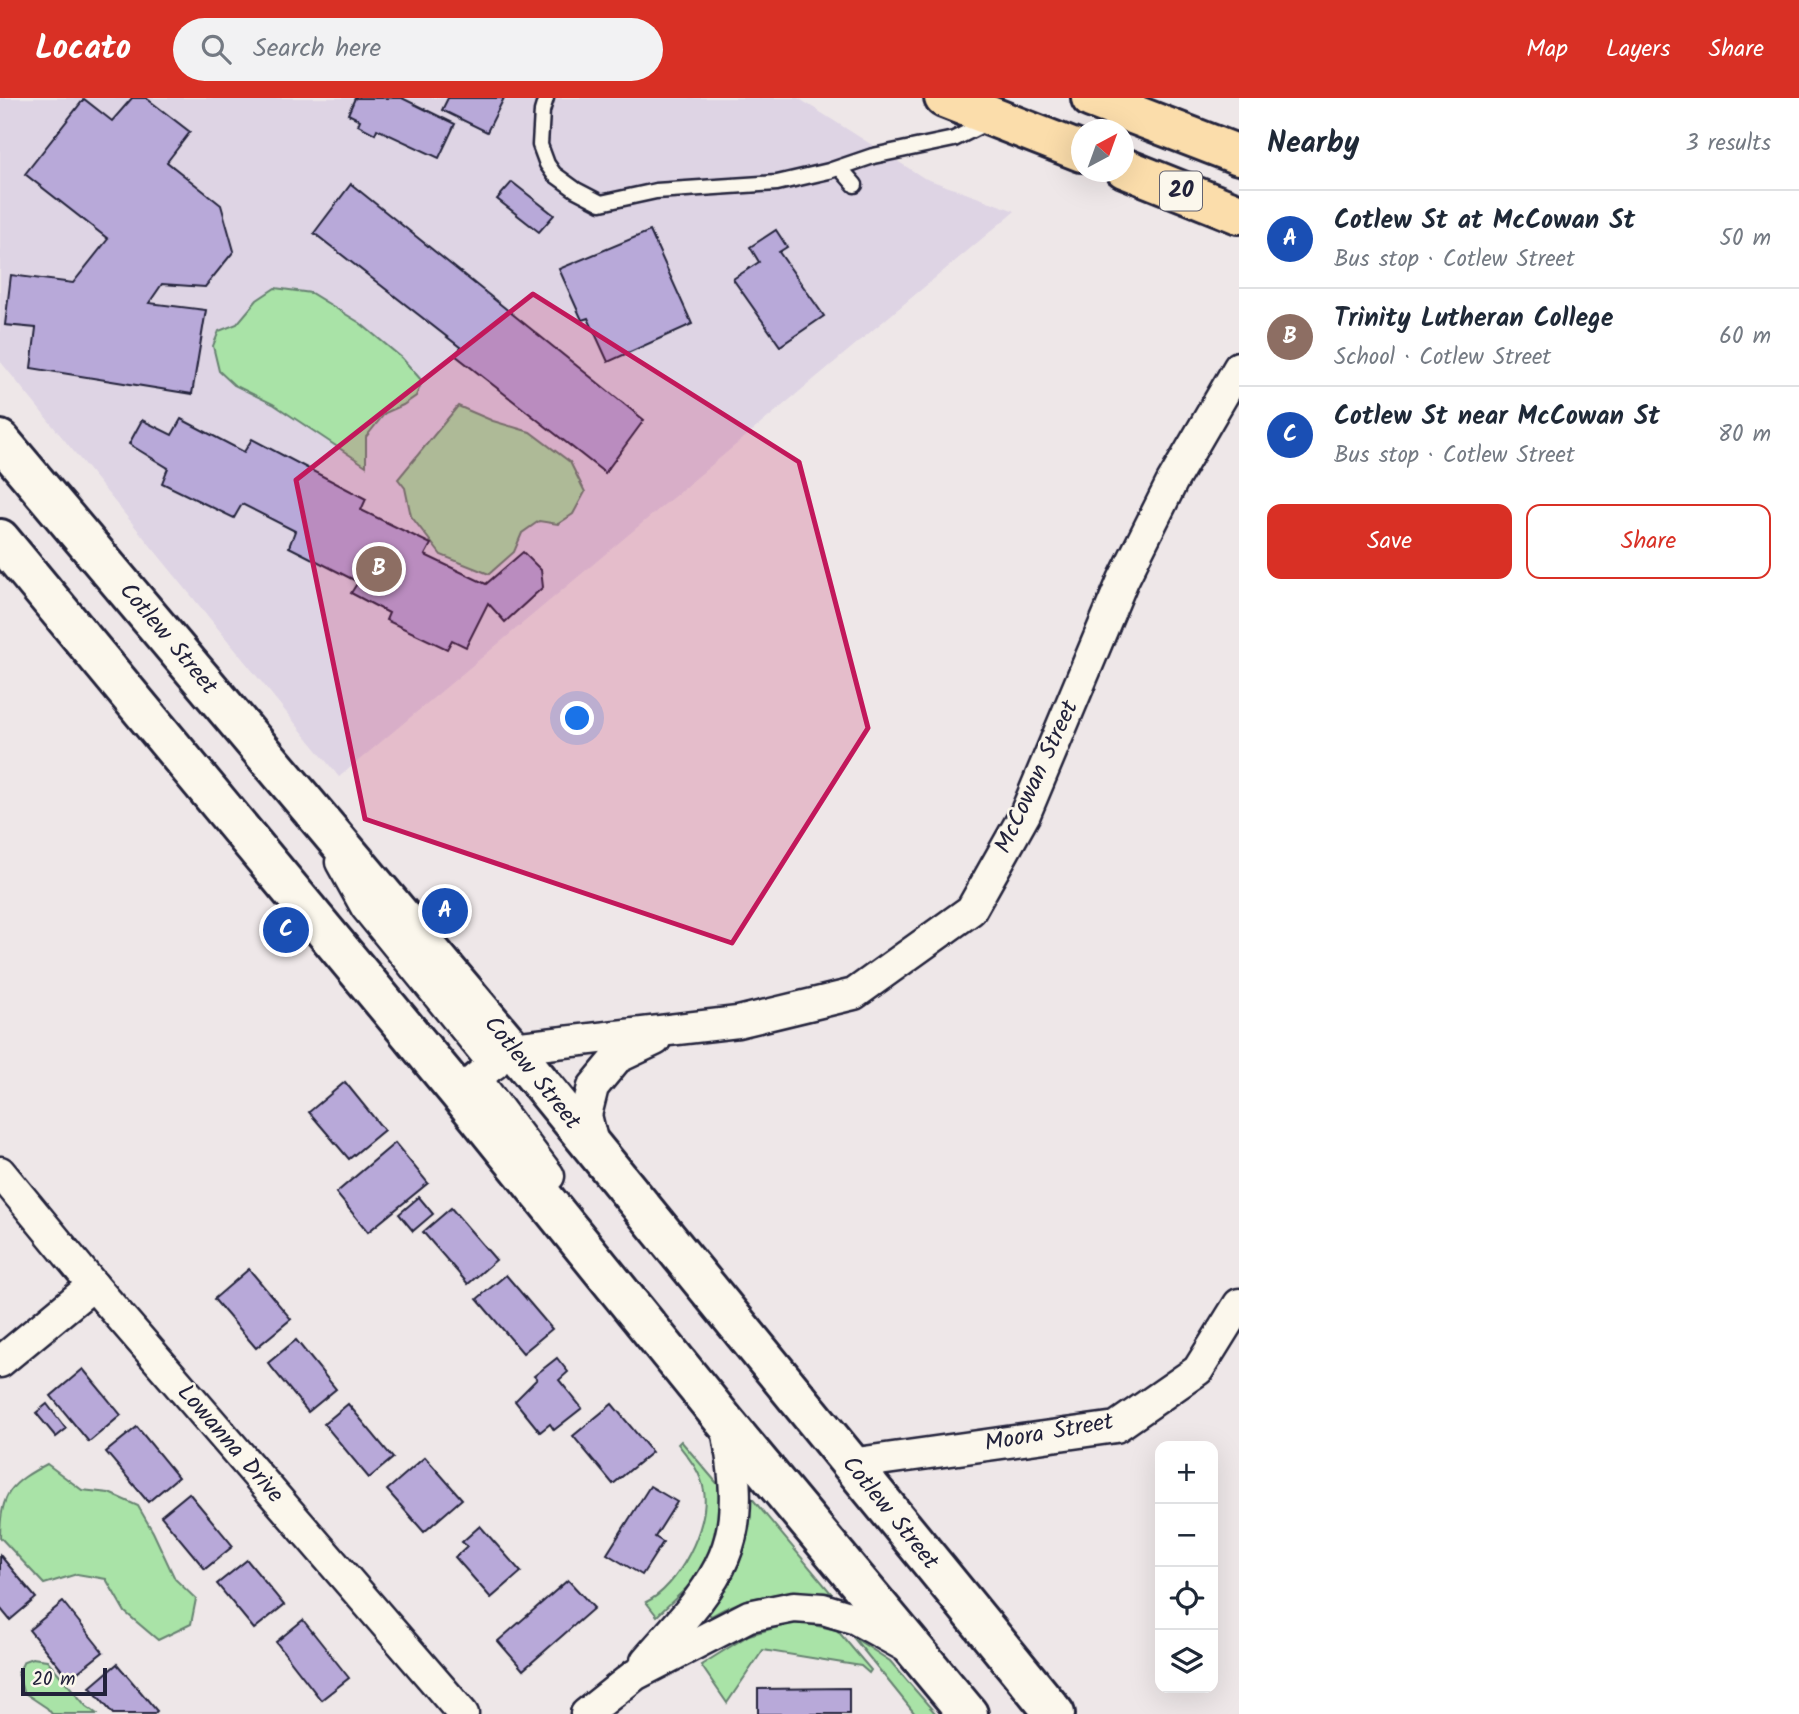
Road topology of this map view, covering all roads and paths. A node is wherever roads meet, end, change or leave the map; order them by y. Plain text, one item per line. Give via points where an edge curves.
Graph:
1 (546, 98) edge
2 (944, 98) edge
3 (1091, 98) edge
4 (996, 118) junction
5 (1071, 148) edge
6 (1239, 155) edge
7 (840, 168) junction
8 (1134, 172) edge
9 (855, 185) dead end
10 (1239, 214) edge
11 (1239, 367) edge
12 (0, 440) edge
13 (0, 539) edge
14 (675, 1030) junction
15 (485, 1071) junction
16 (594, 1149) junction
17 (0, 1172) edge
18 (93, 1286) junction
19 (1239, 1304) edge
20 (0, 1362) edge
21 (726, 1423) junction
22 (850, 1464) junction
23 (919, 1654) junction
24 (635, 1675) junction
25 (463, 1714) edge
26 (586, 1714) edge
27 (968, 1714) edge
28 (1055, 1714) edge

1 - 7 lane via 540,145 547,164 576,190 601,203 656,191 777,183
2 - 4 main road
3 - 6 main road, 20
4 - 5 main road
4 - 7 lane via 954,139
7 - 9 lane
8 - 10 main road, 20
11 - 14 street, McCowan Street via 1172,482 1123,580 1025,814 971,910 854,994 738,1022
12 - 15 main road, Cotlew Street via 323,823
13 - 15 main road, Cotlew Street
14 - 15 street, McCowan Street
14 - 16 street via 617,1058 593,1087 586,1115
15 - 16 main road, Cotlew Street
15 - 21 main road, Cotlew Street via 614,1284
16 - 22 main road, Cotlew Street
17 - 18 street, Lowanna Drive
18 - 20 street
18 - 25 street, Lowanna Drive
19 - 22 street, Moora Street via 1198,1370 1116,1427
21 - 23 main road, Cotlew Street
21 - 24 street via 735,1471 734,1517 724,1557 703,1592
22 - 28 main road, Cotlew Street
23 - 24 street via 856,1619 823,1609 794,1607 749,1616
23 - 27 main road, Cotlew Street
24 - 26 street

